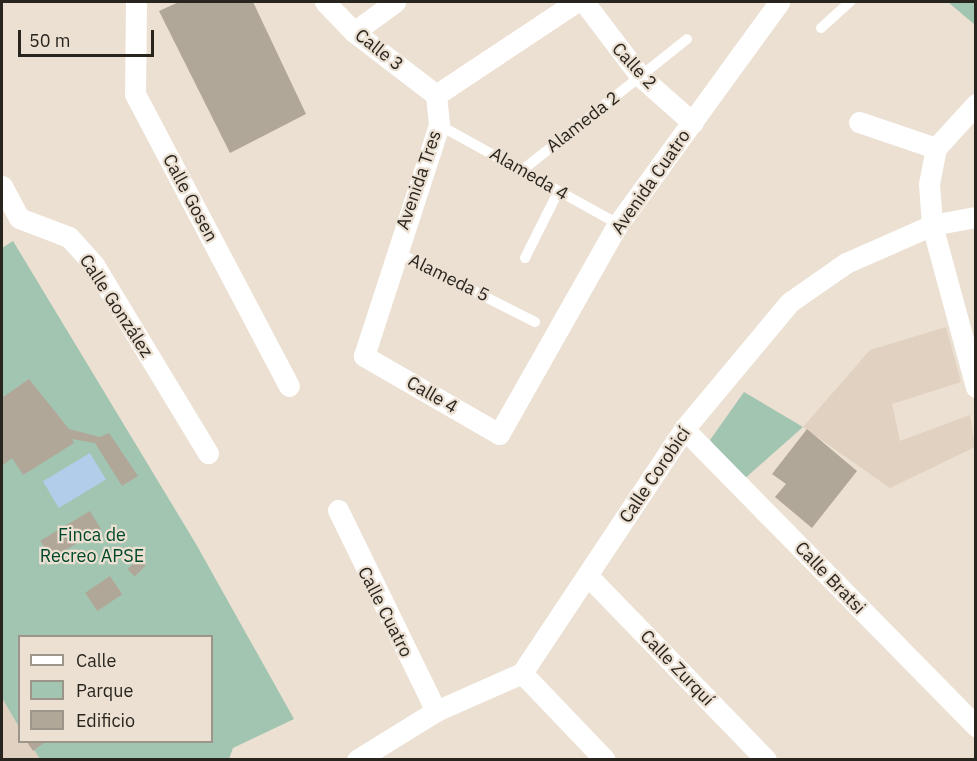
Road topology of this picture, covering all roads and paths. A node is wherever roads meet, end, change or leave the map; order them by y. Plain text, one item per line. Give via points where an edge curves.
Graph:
1 (136, 2) edge
2 (325, 2) edge
3 (395, 2) edge
4 (576, 2) edge
5 (584, 2) edge
6 (779, 2) edge
7 (850, 2) edge
8 (821, 28) dead end
9 (354, 32) junction
10 (687, 39) dead end
11 (641, 77) junction
12 (436, 95) junction
13 (975, 104) edge
14 (859, 122) dead end
15 (693, 123) junction
16 (439, 125) junction
17 (936, 148) junction
18 (525, 168) junction
19 (2, 186) edge
20 (558, 192) junction
21 (975, 217) edge
22 (618, 224) junction
23 (932, 225) junction
24 (395, 251) junction
25 (525, 258) dead end
26 (535, 322) dead end
27 (364, 356) joint
28 (289, 386) dead end
29 (975, 387) edge
30 (684, 429) junction
31 (499, 434) joint
32 (208, 453) dead end
33 (338, 510) dead end
34 (588, 576) junction
35 (522, 673) junction
36 (436, 711) junction
37 (975, 726) edge
38 (357, 759) edge
39 (605, 759) edge
40 (766, 759) edge

1 - 28 street, Calle Gosen via 135,94
2 - 9 street, Calle 3
3 - 9 street
4 - 12 street
5 - 11 street, Calle 2
6 - 15 street, Avenida Cuatro
7 - 8 lane
9 - 12 street, Calle 3
10 - 11 lane, Alameda 2
11 - 15 street, Calle 2
11 - 18 lane, Alameda 2
12 - 16 street, Avenida Tres
13 - 17 street
14 - 17 street
15 - 22 street, Avenida Cuatro
16 - 18 lane, Alameda 4
16 - 24 street, Avenida Tres
17 - 23 street via 929,184
18 - 20 lane, Alameda 4
19 - 32 street, Calle González via 19,218 69,237 94,265
20 - 22 lane, Alameda 4
20 - 25 lane
21 - 23 street, Calle Corobicí
22 - 31 street, Avenida Cuatro via 561,333
23 - 29 street
23 - 30 street, Calle Corobicí via 846,263 790,302
24 - 26 lane, Alameda 5
24 - 27 street, Avenida Tres
27 - 31 street, Calle 4
30 - 34 street, Calle Corobicí
30 - 37 street, Calle Bratsi
33 - 36 street, Calle Cuatro
34 - 35 street, Calle Corobicí
34 - 40 street, Calle Zurquí
35 - 36 street
35 - 39 street
36 - 38 street

